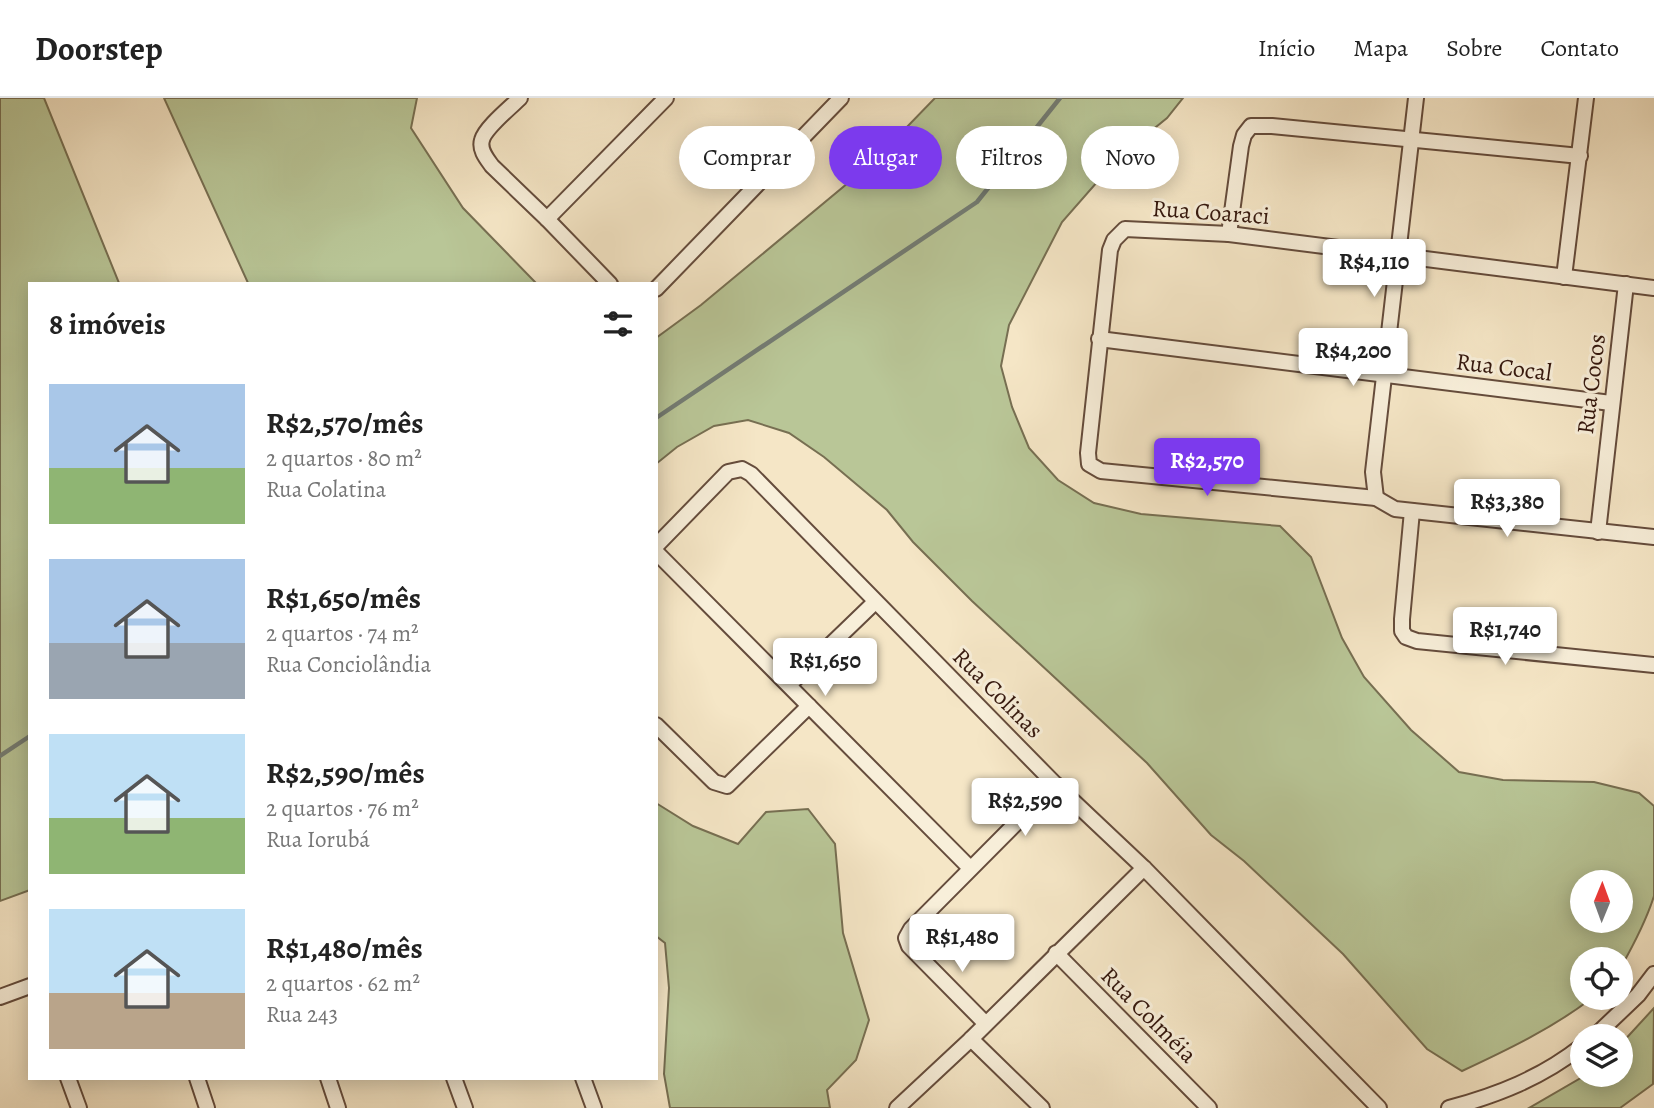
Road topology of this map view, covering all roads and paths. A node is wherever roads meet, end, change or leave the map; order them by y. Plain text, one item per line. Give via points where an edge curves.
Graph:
1 (520, 98) edge
2 (666, 98) edge
3 (841, 98) edge
4 (1416, 98) edge
5 (1586, 98) edge
6 (1410, 139) junction
7 (1580, 156) junction
8 (547, 219) junction
9 (1229, 233) junction
10 (1397, 254) junction
11 (1564, 277) junction
12 (608, 282) edge
13 (1626, 284) junction
14 (658, 287) edge
15 (1654, 288) edge
16 (1099, 339) junction
17 (1383, 374) junction
18 (1611, 403) junction
19 (1376, 498) junction
20 (1412, 512) junction
21 (1598, 532) junction
22 (1654, 537) edge
23 (658, 544) edge
24 (658, 554) edge
25 (876, 602) junction
26 (1654, 665) edge
27 (790, 684) junction
28 (809, 706) junction
29 (658, 727) edge
30 (1055, 784) junction
31 (970, 868) junction
32 (1144, 868) junction
33 (1056, 953) junction
34 (1654, 974) edge
35 (28, 987) edge
36 (0, 997) edge
37 (985, 1023) junction
38 (1608, 1024) edge
39 (971, 1039) junction
40 (1570, 1055) edge
41 (69, 1080) edge
42 (198, 1080) edge
43 (329, 1080) edge
44 (455, 1080) edge
45 (584, 1080) edge
46 (899, 1106) edge
47 (79, 1108) edge
48 (207, 1108) edge
49 (338, 1108) edge
50 (465, 1108) edge
51 (594, 1108) edge
52 (1042, 1108) edge
53 (1209, 1108) edge
54 (1379, 1108) edge
55 (1449, 1108) edge

1 - 8 street via 482,140 485,157
2 - 8 street
3 - 14 street
4 - 6 street
5 - 7 street
6 - 7 street
6 - 9 street via 1257,125 1247,130
6 - 10 street
7 - 11 street
8 - 12 street
9 - 10 street, Rua Coaraci
9 - 16 street, Rua Coaraci via 1125,229 1117,235 1110,250
10 - 11 street, Rua Coaraci
10 - 17 street
11 - 13 street, Rua Coaraci
13 - 15 street, Rua Coaraci
13 - 18 street, Rua Cocos
16 - 17 street, Rua Cocal
16 - 19 street via 1088,444 1089,464 1101,471
17 - 18 street, Rua Cocal
17 - 19 street via 1373,472
18 - 21 street, Rua Cocos
19 - 20 street
20 - 21 street
20 - 26 street via 1403,634 1417,641
21 - 22 street
23 - 25 street, Rua Colinas via 729,472 742,469
24 - 27 street
25 - 27 street
25 - 30 street, Rua Colinas
27 - 28 street
28 - 29 street via 727,786 718,785
28 - 31 street
30 - 31 street
30 - 32 street, Rua Colinas
31 - 37 street via 908,933 907,942
32 - 33 street
32 - 54 street, Rua Colinas
33 - 37 street
33 - 53 street, Rua Colméia
34 - 38 street
35 - 36 street
37 - 39 street
39 - 46 street
39 - 52 street
40 - 55 street via 1525,1083
41 - 47 street
42 - 48 street
43 - 49 street
44 - 50 street
45 - 51 street

